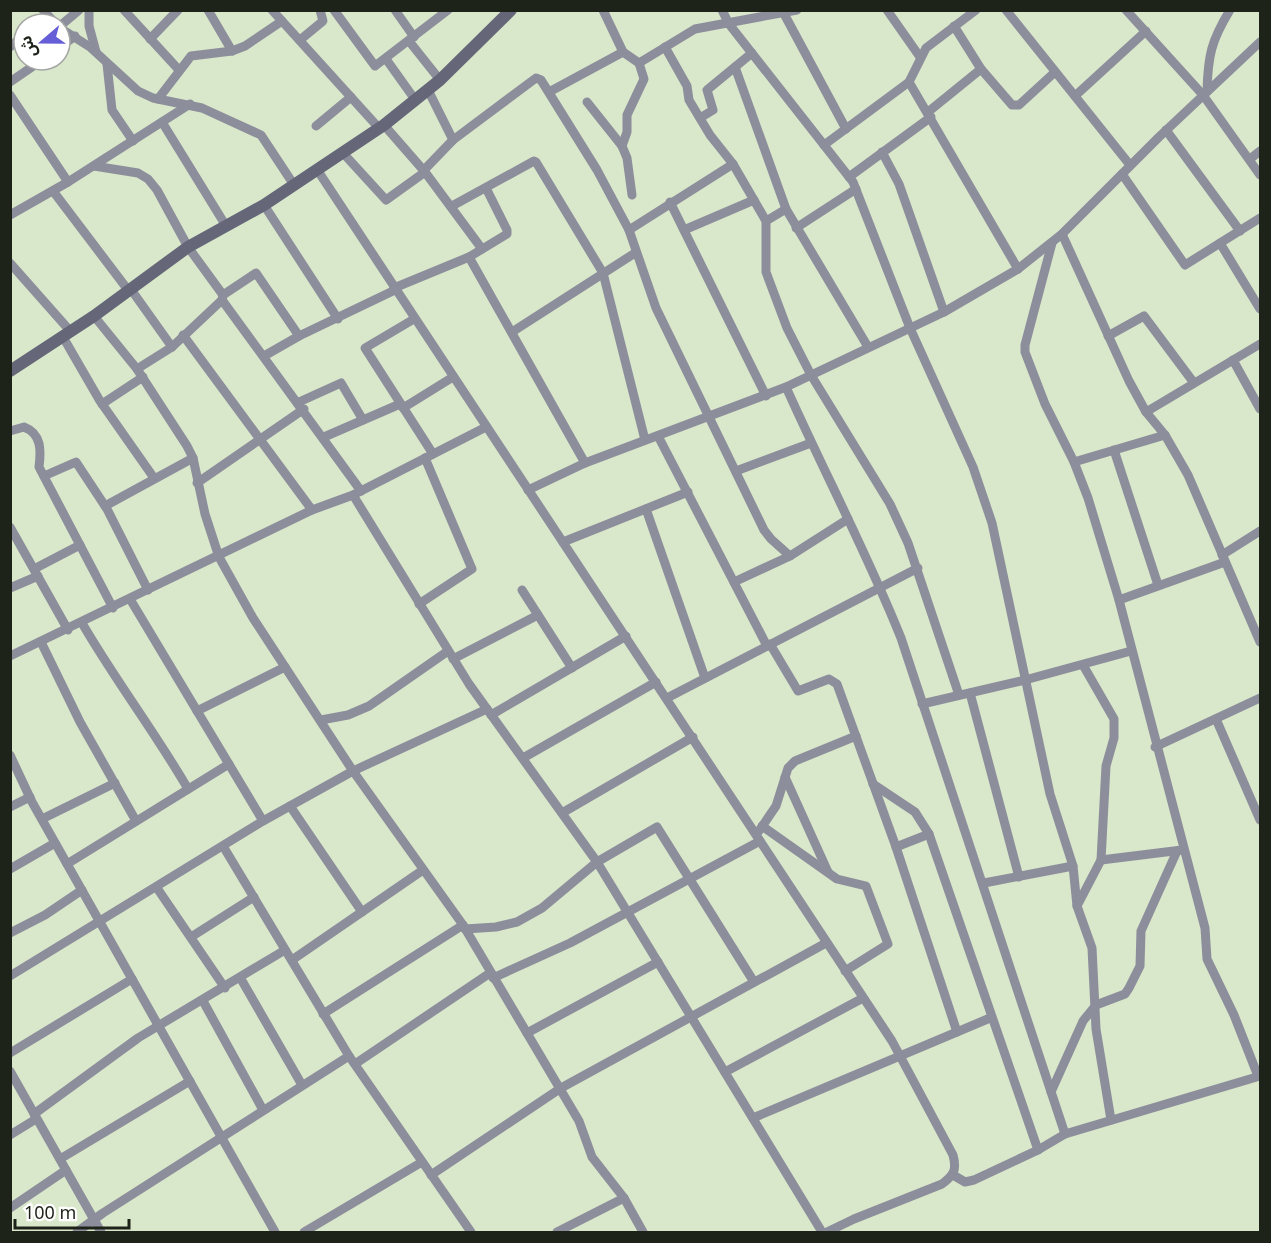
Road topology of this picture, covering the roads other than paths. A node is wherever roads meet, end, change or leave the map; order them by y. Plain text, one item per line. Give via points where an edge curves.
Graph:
1 (88, 10) edge
2 (124, 10) edge
3 (178, 10) edge
4 (208, 10) edge
5 (320, 10) edge
6 (334, 10) edge
7 (448, 10) edge
8 (511, 10) edge
9 (603, 10) edge
10 (722, 10) edge
11 (797, 10) edge
12 (887, 10) edge
13 (976, 10) edge
14 (1006, 10) edge
15 (1126, 10) edge
16 (1230, 10) edge
17 (396, 11) edge
18 (783, 12) edge
19 (276, 14) edge
20 (729, 24) junction
21 (954, 26) junction
22 (1146, 31) junction
23 (72, 34) edge
24 (75, 36) junction
25 (72, 38) edge
26 (150, 39) junction
27 (411, 39) junction
28 (300, 40) junction
29 (1260, 42) edge
30 (665, 47) junction
31 (232, 51) junction
32 (623, 52) junction
33 (96, 53) junction
34 (752, 53) junction
35 (920, 57) junction
36 (386, 59) junction
37 (639, 63) junction
38 (107, 64) junction
39 (735, 67) junction
40 (981, 69) junction
41 (178, 70) junction
42 (25, 72) edge
43 (1055, 72) junction
44 (440, 80) junction
45 (909, 81) junction
46 (10, 82) edge
47 (428, 90) junction
48 (549, 92) junction
49 (1205, 93) junction
50 (1075, 96) junction
51 (351, 97) junction
52 (158, 99) junction
53 (12, 100) edge
54 (416, 101) junction
55 (588, 102) dead end
56 (190, 104) junction
57 (929, 114) junction
58 (700, 118) junction
59 (162, 122) junction
60 (316, 126) dead end
61 (381, 126) junction
62 (846, 129) junction
63 (1166, 130) junction
64 (453, 140) junction
65 (133, 141) junction
66 (824, 145) junction
67 (622, 146) junction
68 (1260, 151) edge
69 (882, 152) junction
70 (343, 153) junction
71 (1250, 159) junction
72 (733, 164) junction
73 (1131, 165) junction
74 (94, 166) junction
75 (318, 171) junction
76 (424, 171) junction
77 (1122, 174) junction
78 (1260, 176) edge
79 (849, 177) junction
80 (68, 183) junction
81 (294, 185) junction
82 (486, 188) junction
83 (855, 189) junction
84 (53, 191) junction
85 (632, 195) dead end
86 (754, 200) junction
87 (670, 202) junction
88 (264, 205) junction
89 (452, 206) junction
90 (786, 209) junction
91 (10, 215) edge
92 (1260, 218) edge
93 (766, 221) junction
94 (226, 226) junction
95 (796, 228) junction
96 (629, 230) junction
97 (684, 230) junction
98 (1240, 231) junction
99 (1062, 234) junction
100 (1053, 243) junction
101 (1220, 243) junction
102 (188, 247) junction
103 (482, 249) junction
104 (635, 254) junction
105 (469, 258) junction
106 (10, 263) edge
107 (1018, 269) junction
108 (603, 273) junction
109 (129, 289) junction
110 (394, 289) junction
111 (223, 298) junction
112 (1260, 309) edge
113 (944, 312) junction
114 (94, 316) junction
115 (338, 319) junction
116 (414, 319) junction
117 (910, 328) junction
118 (512, 332) junction
119 (67, 334) junction
120 (183, 335) junction
121 (299, 336) junction
122 (1108, 336) junction
123 (1260, 344) edge
124 (172, 346) junction
125 (868, 347) junction
126 (264, 356) junction
127 (1233, 360) junction
128 (10, 371) edge
129 (140, 373) junction
130 (811, 375) junction
131 (453, 377) junction
132 (1194, 383) junction
133 (786, 387) junction
134 (766, 396) junction
135 (102, 404) junction
136 (301, 406) junction
137 (402, 406) junction
138 (1260, 409) edge
139 (1146, 412) junction
140 (710, 417) junction
141 (363, 420) junction
142 (486, 427) junction
143 (10, 431) edge
144 (1165, 435) junction
145 (658, 436) junction
146 (324, 437) junction
147 (261, 439) junction
148 (645, 440) junction
149 (811, 443) junction
150 (1113, 450) junction
151 (429, 456) junction
152 (193, 458) junction
153 (1074, 462) junction
154 (585, 463) junction
155 (736, 471) junction
156 (44, 476) junction
157 (154, 478) junction
158 (197, 483) junction
159 (528, 489) junction
160 (688, 492) junction
161 (357, 493) junction
162 (105, 507) junction
163 (646, 508) junction
164 (312, 510) junction
165 (848, 519) junction
166 (10, 527) edge
167 (1260, 531) edge
168 (563, 542) junction
169 (80, 545) junction
170 (790, 556) junction
171 (219, 557) junction
172 (1224, 559) junction
173 (918, 568) junction
174 (36, 572) junction
175 (734, 582) junction
176 (1158, 585) junction
177 (881, 586) junction
178 (10, 588) edge
179 (148, 590) junction
180 (522, 590) dead end
181 (130, 599) junction
182 (1119, 600) junction
183 (419, 604) junction
184 (112, 608) junction
185 (538, 615) junction
186 (82, 623) junction
187 (68, 630) junction
188 (626, 636) junction
189 (41, 642) junction
190 (1260, 642) edge
191 (769, 645) junction
192 (1131, 651) junction
193 (450, 655) junction
194 (10, 656) edge
195 (1083, 665) junction
196 (285, 667) junction
197 (572, 668) junction
198 (705, 678) junction
199 (1025, 680) junction
200 (656, 682) junction
201 (970, 693) junction
202 (959, 696) junction
203 (667, 698) junction
204 (1260, 698) edge
205 (922, 704) junction
206 (197, 711) junction
207 (489, 712) junction
208 (1216, 719) junction
209 (321, 720) junction
210 (856, 736) junction
211 (693, 737) junction
212 (1155, 747) junction
213 (10, 755) edge
214 (523, 758) junction
215 (229, 764) junction
216 (353, 771) junction
217 (785, 777) junction
218 (115, 783) junction
219 (873, 784) junction
220 (188, 789) junction
221 (30, 797) junction
222 (290, 806) junction
223 (10, 807) edge
224 (562, 813) junction
225 (1260, 818) edge
226 (42, 819) junction
227 (136, 821) junction
228 (262, 821) junction
229 (762, 826) junction
230 (929, 834) junction
231 (758, 838) junction
232 (55, 843) junction
233 (223, 846) junction
234 (896, 847) junction
235 (1180, 851) junction
236 (1101, 860) junction
237 (597, 862) junction
238 (67, 864) junction
239 (1073, 866) junction
240 (10, 869) edge
241 (423, 870) junction
242 (829, 874) junction
243 (1019, 877) junction
244 (689, 878) junction
245 (984, 883) junction
246 (157, 888) junction
247 (82, 890) junction
248 (254, 897) junction
249 (1077, 906) junction
250 (362, 912) junction
251 (628, 912) junction
252 (101, 923) junction
253 (464, 927) junction
254 (10, 933) edge
255 (190, 937) junction
256 (826, 943) junction
257 (285, 950) junction
258 (292, 960) junction
259 (658, 962) junction
260 (845, 972) junction
261 (491, 975) junction
262 (10, 976) edge
263 (132, 979) junction
264 (241, 979) junction
265 (754, 982) junction
266 (225, 988) junction
267 (863, 998) junction
268 (203, 1001) junction
269 (1096, 1005) junction
270 (323, 1014) junction
271 (690, 1017) junction
272 (990, 1018) junction
273 (160, 1026) junction
274 (957, 1032) junction
275 (527, 1033) junction
276 (10, 1053) edge
277 (901, 1057) junction
278 (352, 1060) junction
279 (10, 1071) edge
280 (725, 1072) junction
281 (1259, 1076) edge
282 (190, 1081) junction
283 (302, 1085) junction
284 (561, 1088) junction
285 (1051, 1092) junction
286 (263, 1110) junction
287 (35, 1117) junction
288 (753, 1118) junction
289 (1111, 1120) junction
290 (1065, 1134) junction
291 (10, 1135) edge
292 (221, 1137) junction
293 (1038, 1150) junction
294 (60, 1159) junction
295 (422, 1162) junction
296 (66, 1170) junction
297 (431, 1175) junction
298 (953, 1175) junction
299 (624, 1198) junction
300 (10, 1208) edge
301 (94, 1221) junction
302 (77, 1233) edge
303 (101, 1233) edge
304 (275, 1233) edge
305 (304, 1233) edge
306 (471, 1233) edge
307 (557, 1233) edge
308 (644, 1233) edge
309 (822, 1233) edge
310 (827, 1233) edge

1 - 33 street
2 - 26 street
3 - 26 street
4 - 31 street
5 - 28 street via 323,21
6 - 36 street via 373,65
7 - 27 street
8 - 44 street
9 - 32 street
10 - 20 street
11 - 18 street
12 - 35 street
13 - 21 street
14 - 43 street
15 - 22 street
16 - 49 street via 1212,42
17 - 27 street
18 - 20 street
18 - 62 street
19 - 28 street
19 - 31 street via 244,46
20 - 30 street via 695,29
20 - 34 street
21 - 35 street
21 - 40 street
22 - 49 street
22 - 50 street
23 - 24 street
24 - 25 street
24 - 33 street
26 - 41 street
27 - 36 street
27 - 44 street
28 - 51 street
29 - 49 street
30 - 37 street
30 - 58 street
31 - 41 street via 191,56
32 - 37 street
32 - 48 street
33 - 38 street
34 - 39 street
34 - 66 street
35 - 45 street
36 - 54 street
37 - 67 street via 644,79 627,115
38 - 52 street via 138,91
38 - 65 street via 112,110
39 - 58 street via 706,90 714,110
39 - 90 street
40 - 43 street via 1015,106
40 - 57 street
41 - 52 street
42 - 46 street
43 - 50 street
44 - 47 street
45 - 57 street
45 - 62 street
47 - 54 street
47 - 64 street
48 - 64 street via 536,78
48 - 96 street
49 - 63 street
49 - 71 street
50 - 73 street
51 - 60 street
51 - 61 street
52 - 56 street
53 - 80 street
54 - 61 street
55 - 67 street
56 - 59 street
56 - 81 street via 261,135
57 - 69 street
57 - 107 street
58 - 72 street
59 - 65 street
59 - 94 street
61 - 70 street
61 - 76 street
62 - 66 street
63 - 73 street
63 - 98 street
64 - 76 street
65 - 74 street
66 - 79 street
67 - 85 street
68 - 71 street
69 - 79 street
69 - 113 street via 899,184
70 - 75 street
70 - 76 street via 386,200
71 - 78 street
72 - 86 street
72 - 87 street
73 - 77 street
74 - 80 street
74 - 102 street via 138,173 148,179
75 - 81 street
75 - 110 street
76 - 89 street
77 - 99 street
77 - 101 street via 1183,263 1187,265
79 - 83 street
80 - 84 street
81 - 88 street
82 - 89 street
82 - 103 street via 508,233
82 - 108 street via 535,161
83 - 95 street
83 - 117 street
84 - 91 street
84 - 109 street
86 - 93 street
86 - 97 street
87 - 96 street
87 - 97 street
88 - 94 street
88 - 115 street
89 - 103 street
90 - 93 street
90 - 95 street
92 - 98 street
93 - 130 street via 767,274 787,328
94 - 102 street
95 - 125 street
96 - 104 street
97 - 134 street
98 - 101 street
99 - 100 street
99 - 122 street
100 - 107 street
100 - 153 street via 1024,349 1045,404
101 - 112 street
102 - 109 street
102 - 111 street
103 - 105 street
104 - 108 street
104 - 140 street via 656,308
105 - 110 street
105 - 118 street
106 - 119 street
107 - 113 street
108 - 118 street
108 - 148 street
109 - 114 street
109 - 124 street
110 - 115 street
110 - 116 street
111 - 120 street
111 - 121 street via 256,273
111 - 126 street
113 - 117 street
114 - 119 street
114 - 129 street
115 - 121 street
116 - 131 street
116 - 137 street via 365,346
117 - 125 street
117 - 199 street via 990,514
118 - 154 street
119 - 128 street
119 - 135 street
120 - 124 street
120 - 147 street
121 - 126 street
122 - 132 street via 1144,316
122 - 139 street
123 - 127 street
124 - 129 street
125 - 130 street
126 - 136 street
127 - 132 street
127 - 138 street
129 - 135 street
129 - 152 street
130 - 133 street
130 - 173 street via 890,504
131 - 137 street
131 - 142 street
132 - 139 street
133 - 134 street
133 - 149 street
134 - 140 street
135 - 157 street
136 - 141 street via 341,383
136 - 146 street
136 - 147 street
137 - 141 street
137 - 151 street
139 - 144 street
140 - 145 street
140 - 155 street
141 - 146 street
142 - 151 street
142 - 159 street
143 - 156 street via 24,427 35,435
144 - 150 street
144 - 172 street via 1188,475
145 - 148 street
145 - 160 street
146 - 161 street
147 - 158 street
147 - 164 street
148 - 154 street
149 - 155 street
149 - 165 street
150 - 153 street
150 - 176 street
151 - 161 street
151 - 183 street via 472,569
152 - 157 street
152 - 158 street
153 - 182 street
154 - 159 street
155 - 170 street via 767,535
156 - 162 street via 76,462
156 - 169 street
157 - 162 street
158 - 171 street
159 - 168 street
160 - 163 street
160 - 175 street
161 - 164 street
161 - 183 street
162 - 179 street
163 - 168 street
163 - 198 street
164 - 171 street
165 - 170 street
165 - 177 street
166 - 174 street
167 - 172 street
168 - 188 street
169 - 174 street
169 - 184 street
170 - 175 street
171 - 179 street
171 - 196 street
172 - 176 street
172 - 190 street
173 - 177 street
173 - 202 street
174 - 178 street
174 - 187 street
175 - 191 street
176 - 182 street
177 - 191 street
177 - 205 street
179 - 181 street
180 - 185 street
181 - 184 street
181 - 206 street
182 - 192 street
183 - 193 street
184 - 186 street
185 - 193 street
185 - 197 street
186 - 187 street
186 - 220 street
187 - 189 street
188 - 197 street
188 - 200 street
189 - 194 street
189 - 218 street
191 - 198 street
191 - 210 street via 798,691 829,679 834,681
192 - 195 street
192 - 212 street
193 - 207 street
193 - 209 street via 369,706
195 - 199 street
195 - 236 street via 1114,719 1115,728 1107,757
196 - 206 street
196 - 209 street
197 - 207 street
198 - 203 street
199 - 201 street
199 - 239 street via 1050,794
200 - 203 street
200 - 214 street
201 - 202 street
201 - 243 street
202 - 205 street
203 - 211 street
204 - 208 street
205 - 245 street
206 - 215 street
207 - 214 street
207 - 216 street
208 - 212 street
208 - 225 street
209 - 216 street
210 - 217 street via 795,761
210 - 219 street
211 - 224 street
211 - 231 street
212 - 235 street
213 - 221 street
214 - 224 street
215 - 220 street
215 - 228 street
216 - 222 street
216 - 241 street
217 - 229 street via 776,806
217 - 242 street
218 - 226 street
218 - 227 street
219 - 230 street via 915,812
219 - 234 street
220 - 227 street
221 - 223 street
221 - 226 street
222 - 228 street
222 - 250 street
224 - 237 street
226 - 232 street
227 - 238 street
228 - 233 street
229 - 231 street
229 - 242 street
230 - 234 street
230 - 272 street
231 - 244 street
231 - 256 street
232 - 238 street
232 - 240 street
233 - 246 street
233 - 248 street
234 - 274 street
235 - 236 street
235 - 269 street via 1141,931 1140,966 1129,988
235 - 281 street via 1205,928 1207,959
236 - 249 street
237 - 244 street via 657,827
237 - 251 street
237 - 253 street via 542,908 517,922 496,927
238 - 247 street
239 - 243 street
239 - 249 street
241 - 250 street
241 - 253 street
242 - 260 street via 864,884 888,940 886,948
243 - 245 street
244 - 251 street
244 - 265 street
245 - 285 street
246 - 252 street
246 - 255 street
247 - 252 street
247 - 254 street
248 - 255 street
248 - 257 street
249 - 269 street via 1092,948
250 - 258 street
251 - 259 street
251 - 261 street
252 - 262 street
252 - 263 street
253 - 261 street
253 - 270 street
255 - 266 street
256 - 260 street
256 - 265 street
257 - 258 street
257 - 264 street
258 - 270 street
259 - 271 street
259 - 275 street
260 - 267 street
261 - 275 street
261 - 278 street
263 - 273 street
263 - 276 street
264 - 266 street
264 - 283 street
265 - 271 street
266 - 268 street
267 - 277 street
267 - 280 street
268 - 273 street
268 - 286 street
269 - 285 street via 1079,1028
269 - 289 street via 1096,1029
270 - 278 street
271 - 280 street
271 - 284 street
272 - 274 street
272 - 293 street
273 - 282 street
273 - 287 street via 138,1038
274 - 277 street
275 - 284 street
277 - 288 street
277 - 298 street via 953,1155
278 - 283 street
278 - 295 street
279 - 287 street
280 - 288 street
281 - 289 street
282 - 292 street
282 - 294 street
283 - 286 street
284 - 297 street
284 - 299 street via 579,1120 592,1157
285 - 290 street
286 - 292 street
287 - 291 street
287 - 294 street
288 - 309 street
289 - 290 street
290 - 293 street
292 - 301 street
292 - 304 street
293 - 298 street via 974,1180 966,1182
294 - 296 street
295 - 297 street
295 - 305 street
296 - 300 street
296 - 301 street
297 - 306 street
298 - 310 street via 942,1184
299 - 307 street
299 - 308 street
301 - 302 street
301 - 303 street

